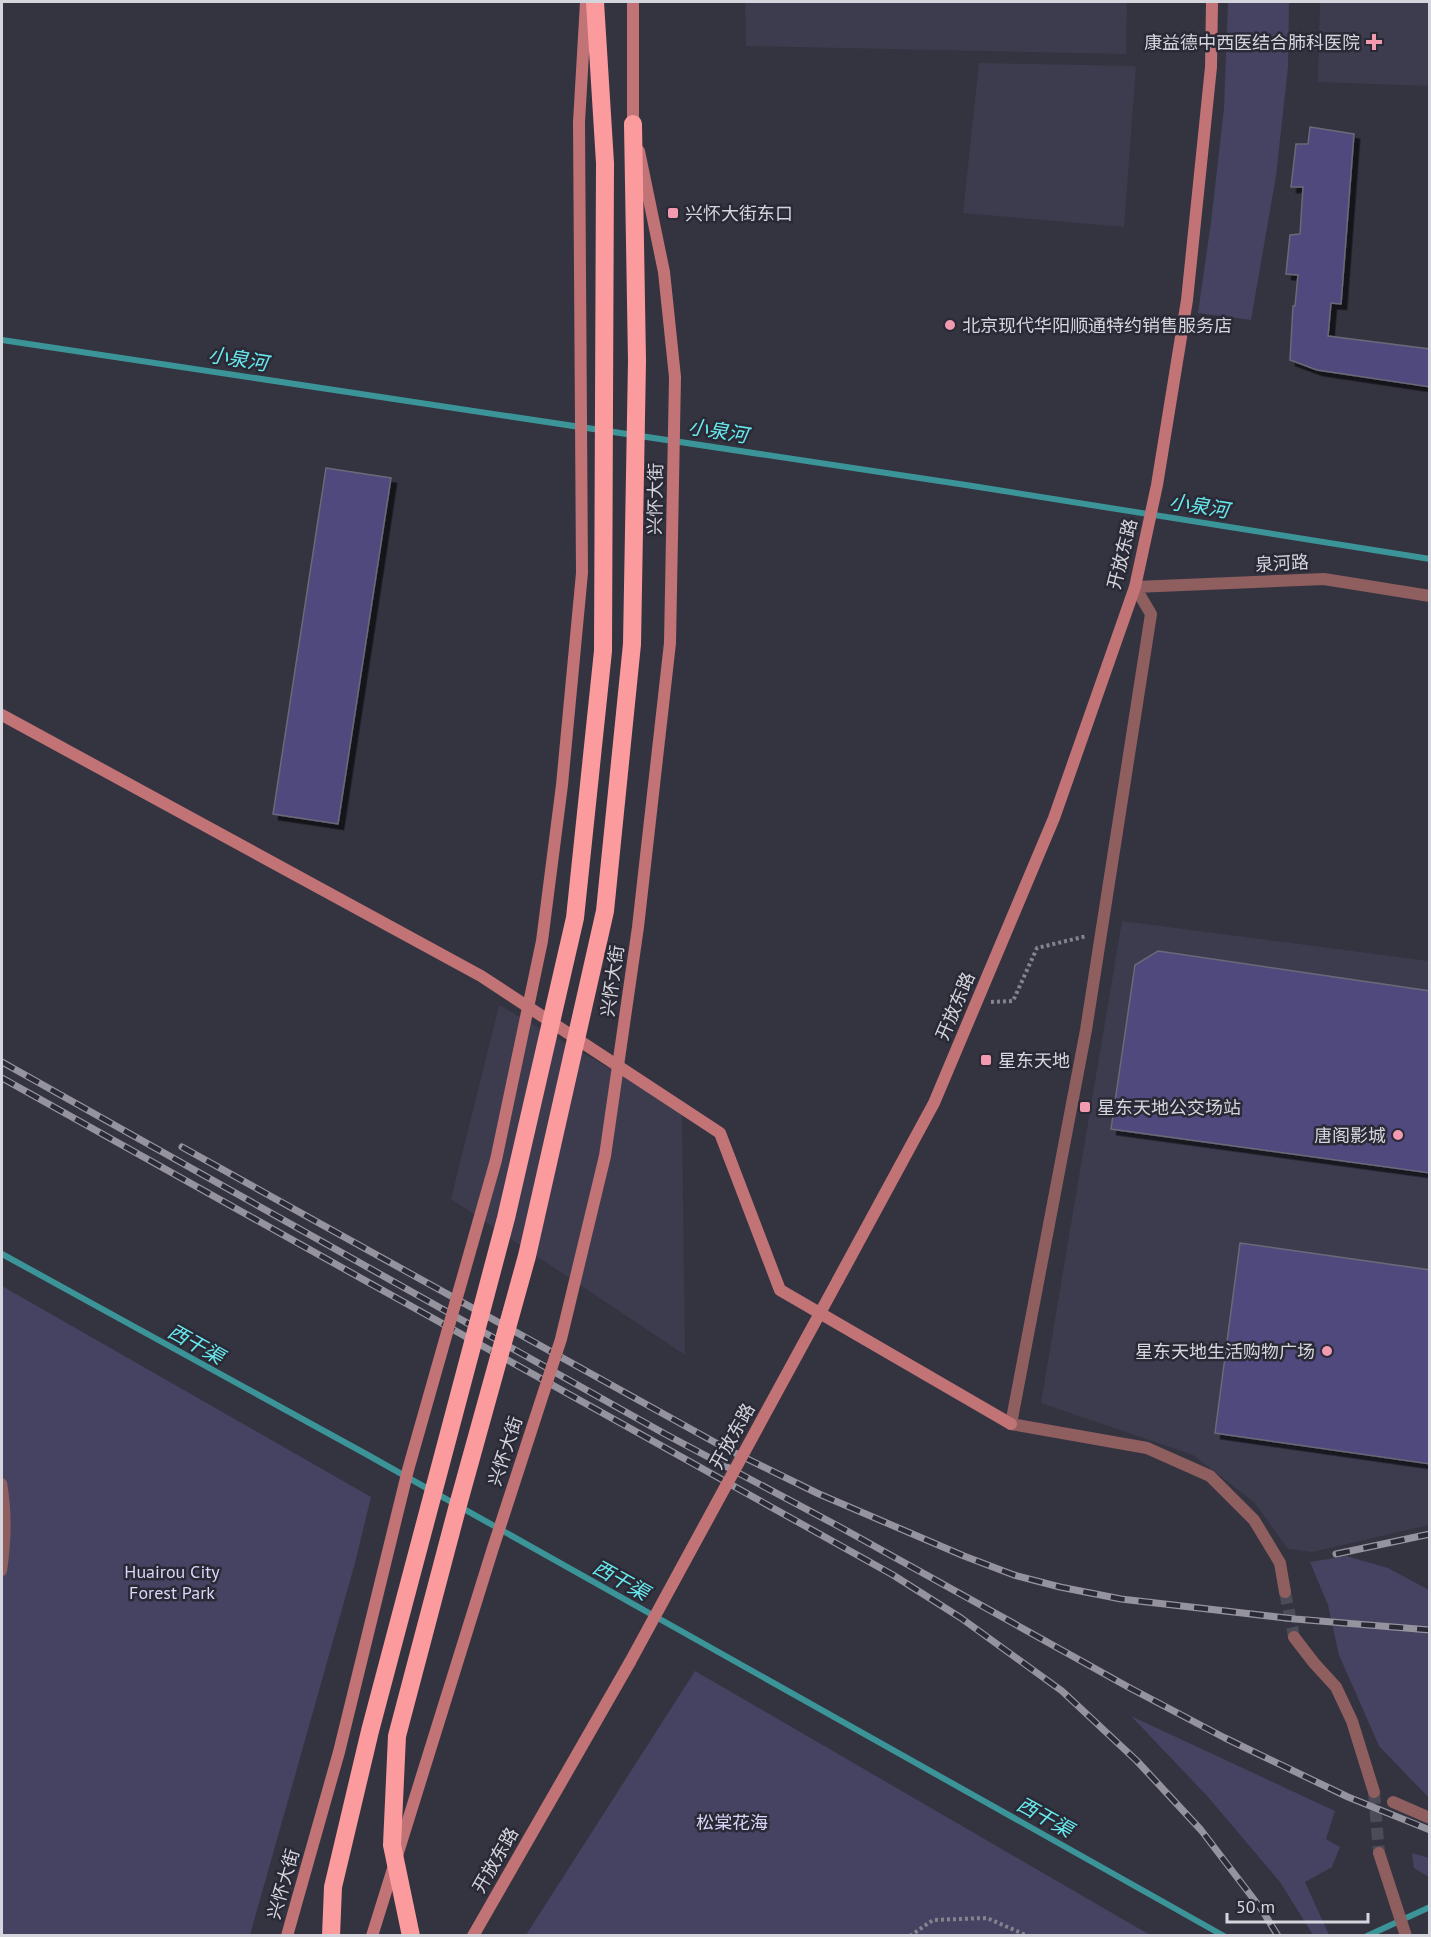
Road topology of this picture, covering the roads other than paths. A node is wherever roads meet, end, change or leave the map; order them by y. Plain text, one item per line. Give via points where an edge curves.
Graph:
1 (586, 2) edge
2 (595, 2) edge
3 (633, 2) edge
4 (1212, 2) edge
5 (633, 124) junction
6 (1135, 587) junction
7 (1430, 596) edge
8 (2, 715) edge
9 (1011, 1424) junction
10 (2, 1483) edge
11 (2, 1571) edge
12 (1285, 1592) tunnel mouth
13 (1294, 1636) tunnel mouth
14 (1374, 1792) tunnel mouth
15 (1393, 1802) dead end
16 (1430, 1818) edge
17 (1379, 1853) tunnel mouth
18 (287, 1935) edge
19 (332, 1935) edge
20 (372, 1935) edge
21 (411, 1935) edge
22 (473, 1935) edge
23 (1406, 1935) edge

1 - 18 main road, 兴怀大街, bridge via 579,122 582,573 562,785 542,941 496,1160 408,1470 339,1752
2 - 19 highway, bridge via 605,164 603,651 575,918 506,1218 370,1731 333,1887
3 - 5 main road, 兴怀大街
4 - 6 main road, 开放东路 via 1211,67 1187,300 1157,485
5 - 20 main road, 兴怀大街, bridge via 664,272 675,377 670,643 638,927 605,1156 561,1339
5 - 21 highway, bridge via 637,360 632,644 605,911 527,1256 397,1736 392,1845
6 - 7 street, 泉河路 via 1324,579
6 - 9 street via 1151,614 1086,1030
6 - 22 main road, 开放东路, bridge via 1054,818 934,1102 630,1662
8 - 9 main road via 481,976 720,1133 780,1290
9 - 12 street via 1147,1448 1210,1476 1254,1520 1280,1563
10 - 11 lane
13 - 14 street via 1336,1687 1352,1721
15 - 16 street
17 - 23 street

